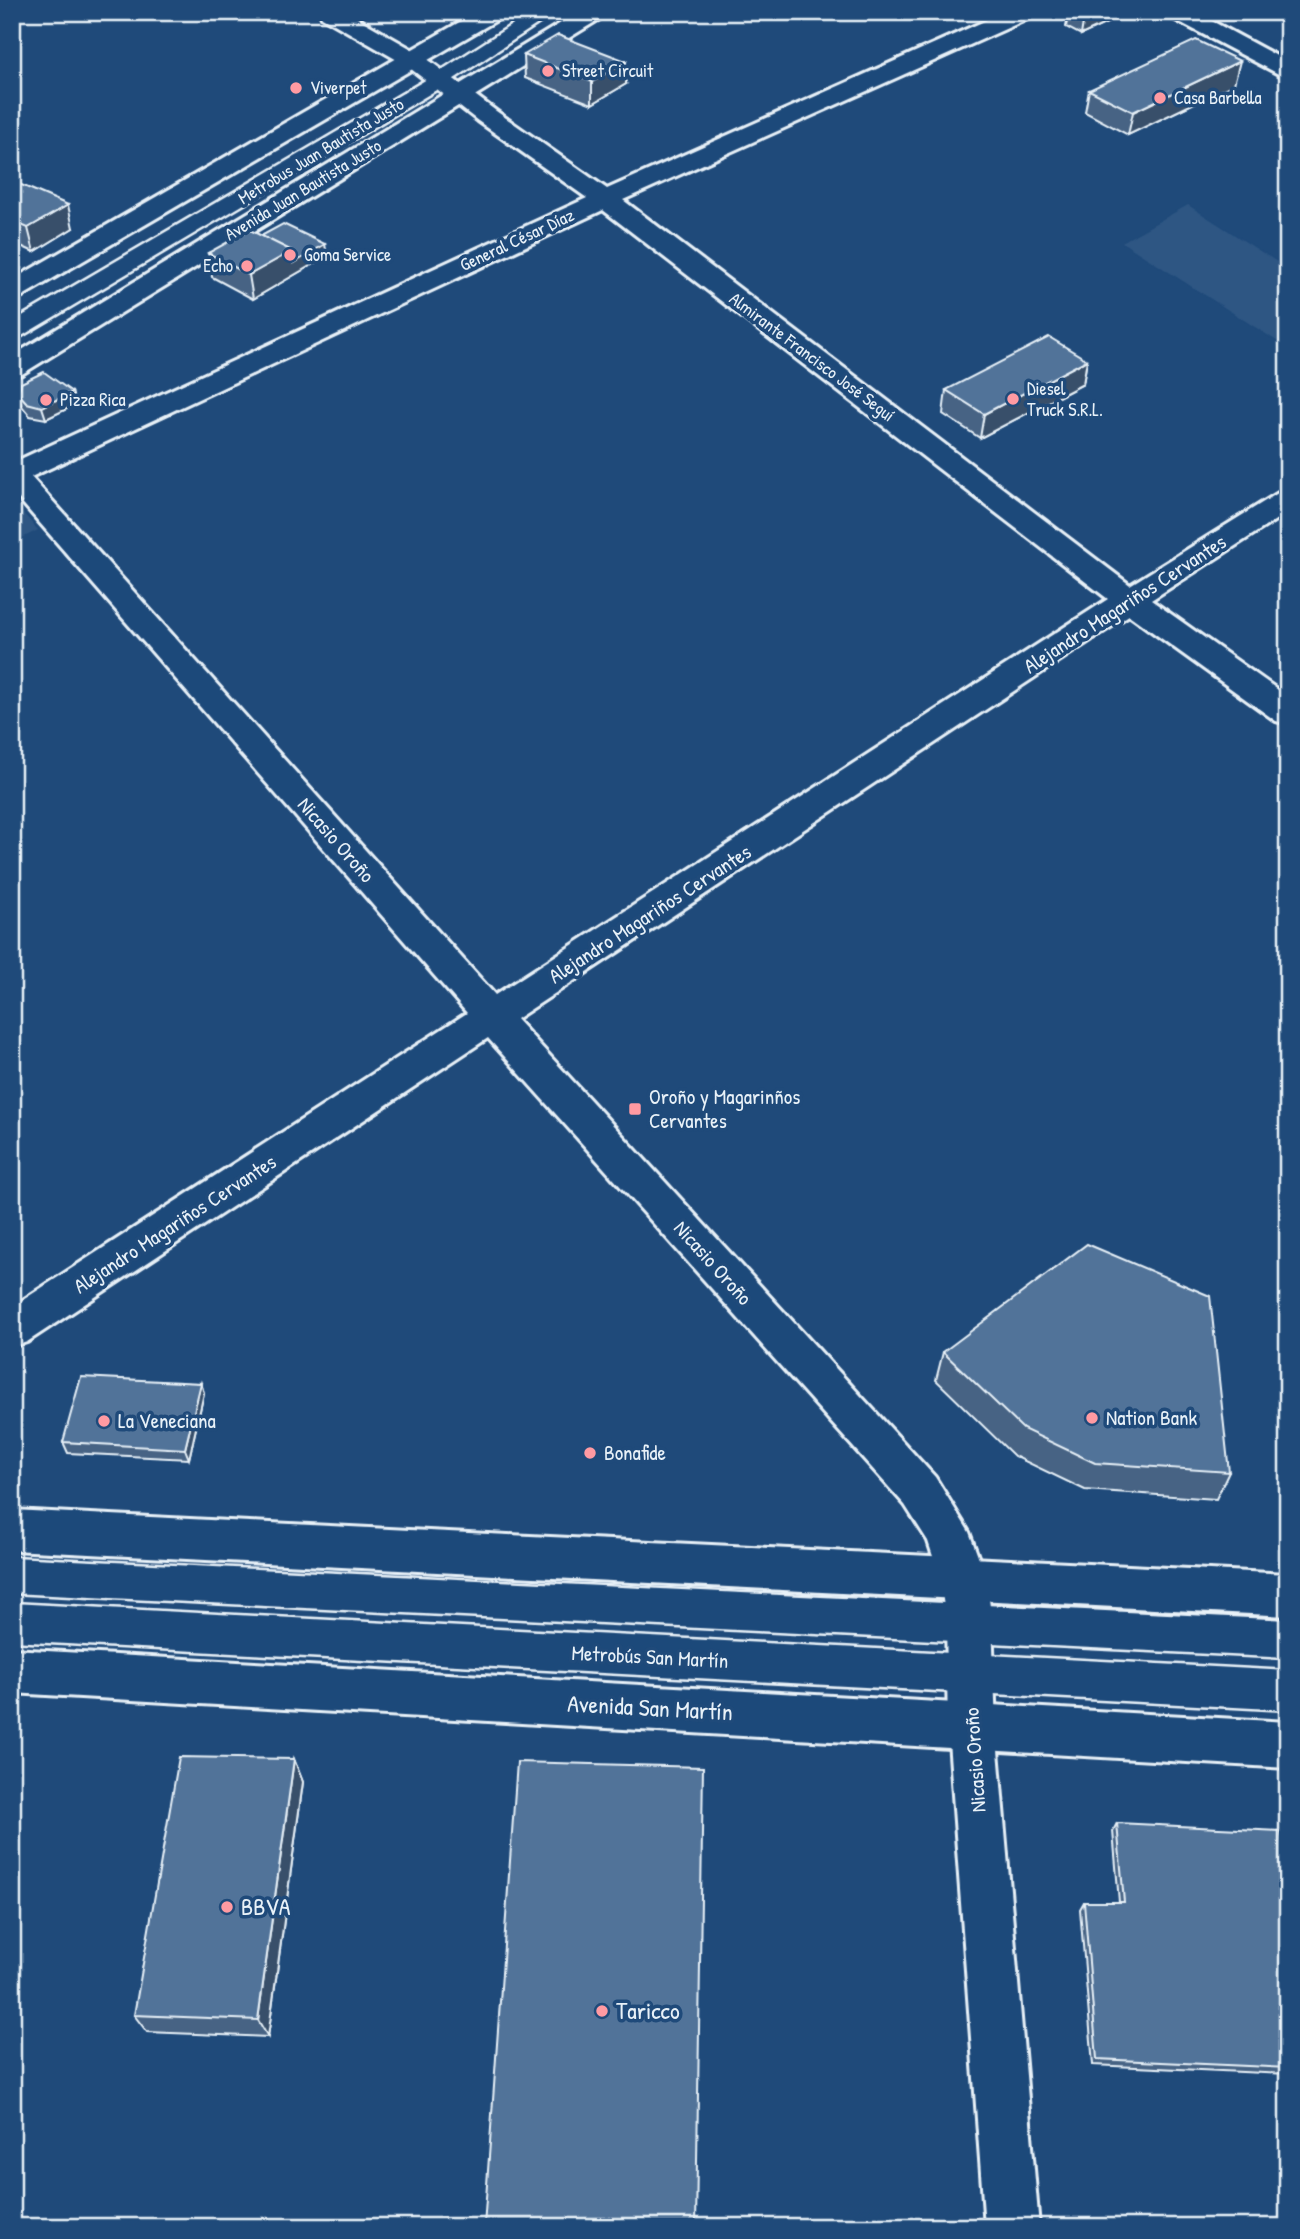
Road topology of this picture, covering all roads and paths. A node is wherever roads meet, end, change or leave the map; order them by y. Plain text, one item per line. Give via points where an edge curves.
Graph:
1 (330, 12) edge
2 (494, 12) edge
3 (546, 12) edge
4 (595, 12) edge
5 (1024, 12) edge
6 (1178, 12) edge
7 (414, 60) junction
8 (1288, 72) edge
9 (451, 87) junction
10 (605, 199) junction
11 (94, 285) junction
12 (12, 291) edge
13 (12, 315) edge
14 (12, 332) edge
15 (12, 368) edge
16 (13, 473) edge
17 (1288, 499) edge
18 (1129, 600) junction
19 (1288, 713) edge
20 (493, 1017) junction
21 (12, 1329) edge
22 (12, 1530) edge
23 (12, 1575) edge
24 (1288, 1595) edge
25 (966, 1599) junction
26 (12, 1622) edge
27 (1288, 1639) edge
28 (12, 1671) edge
29 (970, 1675) junction
30 (1288, 1691) edge
31 (972, 1727) junction
32 (1288, 1745) edge
33 (1012, 2227) edge

1 - 7 street, Almirante Francisco José Seguí
2 - 7 street
3 - 9 lane, Metrobus Juan Bautista Justo
4 - 9 street, Avenida Juan Bautista Justo
5 - 10 street, General César Díaz
6 - 8 street
7 - 9 street, Almirante Francisco José Seguí
7 - 12 street
9 - 10 street, Almirante Francisco José Seguí
9 - 11 lane, Metrobus Juan Bautista Justo
9 - 15 street, Avenida Juan Bautista Justo
10 - 16 street, General César Díaz
10 - 18 street, Almirante Francisco José Seguí
11 - 13 lane, Metrobus Juan Bautista Justo
11 - 14 lane, Metrobus Juan Bautista Justo
16 - 20 street, Nicasio Oroño
17 - 18 street, Alejandro Magariños Cervantes
18 - 19 street, Almirante Francisco José Seguí
18 - 20 street, Alejandro Magariños Cervantes
20 - 21 street, Alejandro Magariños Cervantes
20 - 25 street, Nicasio Oroño via 920,1490 947,1532
22 - 25 street
23 - 25 lane
24 - 25 street
25 - 27 lane
25 - 29 street, Nicasio Oroño
26 - 29 lane, Metrobús San Martín
28 - 31 street, Avenida San Martín
29 - 30 lane, Metrobús San Martín
29 - 31 street, Nicasio Oroño
31 - 32 street, Avenida San Martín
31 - 33 street, Nicasio Oroño

